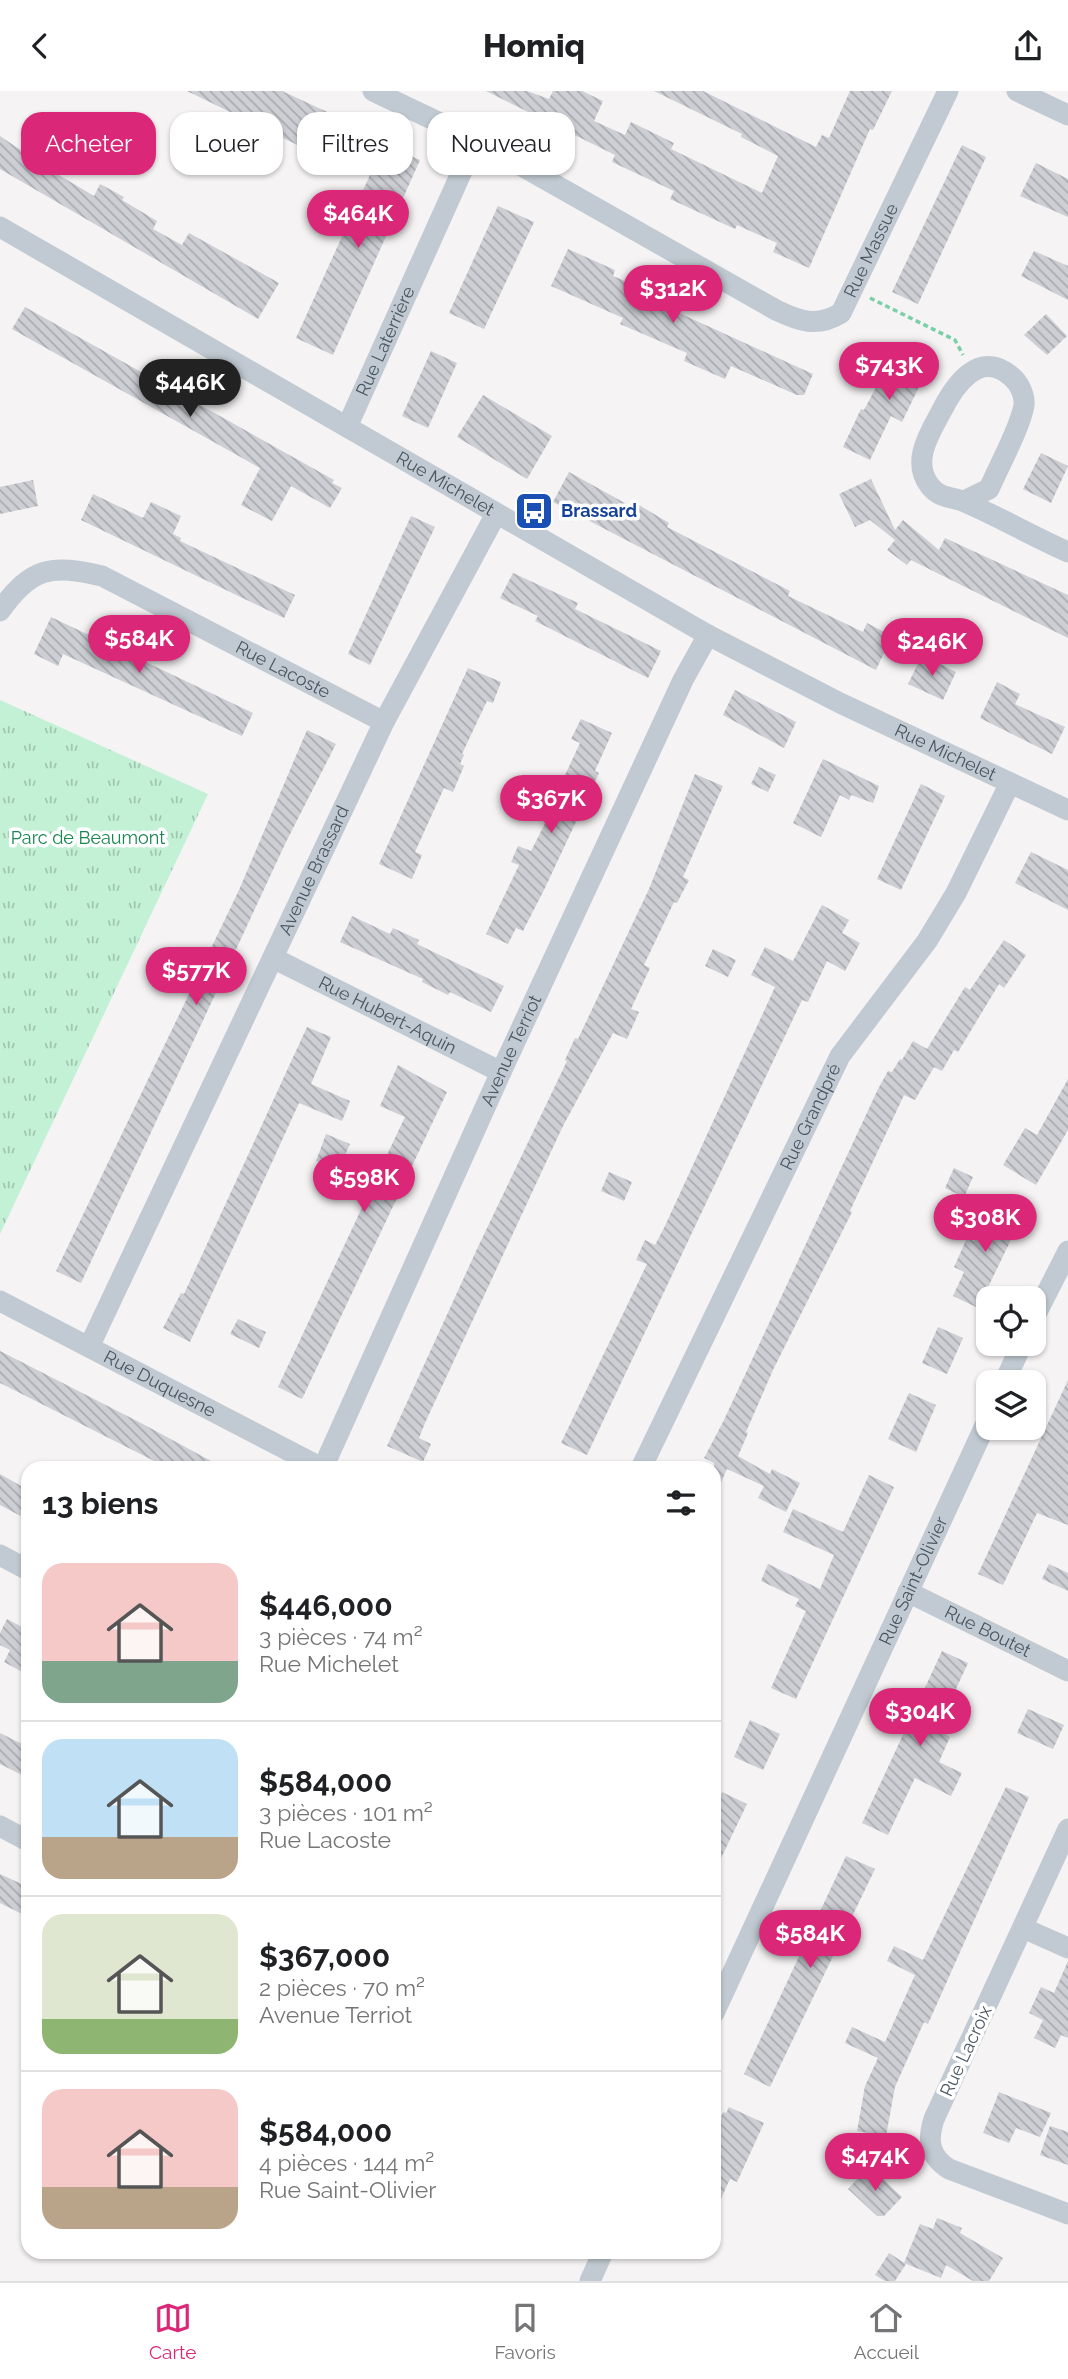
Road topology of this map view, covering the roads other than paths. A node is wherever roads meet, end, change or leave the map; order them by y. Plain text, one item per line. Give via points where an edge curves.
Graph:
1 (373, 91) edge
2 (948, 91) edge
3 (1017, 91) edge
4 (1068, 115) edge
5 (427, 116) edge
6 (461, 175) edge
7 (540, 175) edge
8 (0, 227) edge
9 (347, 427) junction
10 (964, 501) junction
11 (496, 515) junction
12 (1068, 552) edge
13 (0, 611) edge
14 (708, 635) junction
15 (384, 722) junction
16 (1010, 783) junction
17 (1068, 810) edge
18 (273, 958) junction
19 (501, 1072) junction
20 (1068, 1251) edge
21 (1046, 1294) edge
22 (0, 1301) edge
23 (89, 1347) junction
24 (978, 1440) edge
25 (309, 1461) edge
26 (325, 1461) edge
27 (643, 1461) edge
28 (0, 1555) edge
29 (21, 1566) edge
30 (908, 1593) junction
31 (1068, 1671) edge
32 (0, 1826) edge
33 (1068, 1829) edge
34 (21, 1837) edge
35 (1023, 1928) junction
36 (1068, 1948) edge
37 (721, 1998) edge
38 (1068, 2214) edge
39 (600, 2259) edge
40 (590, 2281) edge

1 - 5 street, Rue Massue
2 - 7 street, Rue Massue via 841,313 820,323 801,321
3 - 4 street
6 - 9 street, Rue Laterrière
8 - 9 street, Rue Michelet
9 - 11 street, Rue Michelet
10 - 10 street via 989,489 1024,403 1018,384 992,367 971,371 955,385 925,441 921,462 932,489 943,497
10 - 12 street
11 - 14 street, Rue Michelet
11 - 15 street, Avenue Brassard
13 - 15 street, Rue Lacoste via 24,581 42,573 65,567 102,576
14 - 16 street, Rue Michelet
14 - 19 street, Avenue Terriot
15 - 18 street, Avenue Brassard
16 - 17 street, Rue Michelet
16 - 27 street, Rue Grandpré via 956,893 840,1056
18 - 19 street, Rue Hubert-Aquin
18 - 23 street, Avenue Brassard
19 - 26 street, Avenue Terriot
20 - 21 street
22 - 23 street, Rue Duquesne
23 - 25 street, Rue Duquesne
24 - 30 street, Rue Saint-Olivier
28 - 29 street
30 - 31 street, Rue Boutet
30 - 37 street, Rue Saint-Olivier
32 - 34 street
33 - 35 street, Rue Lacroix
35 - 36 street
35 - 38 street, Rue Lacroix via 928,2138 938,2162 949,2169
39 - 40 street

